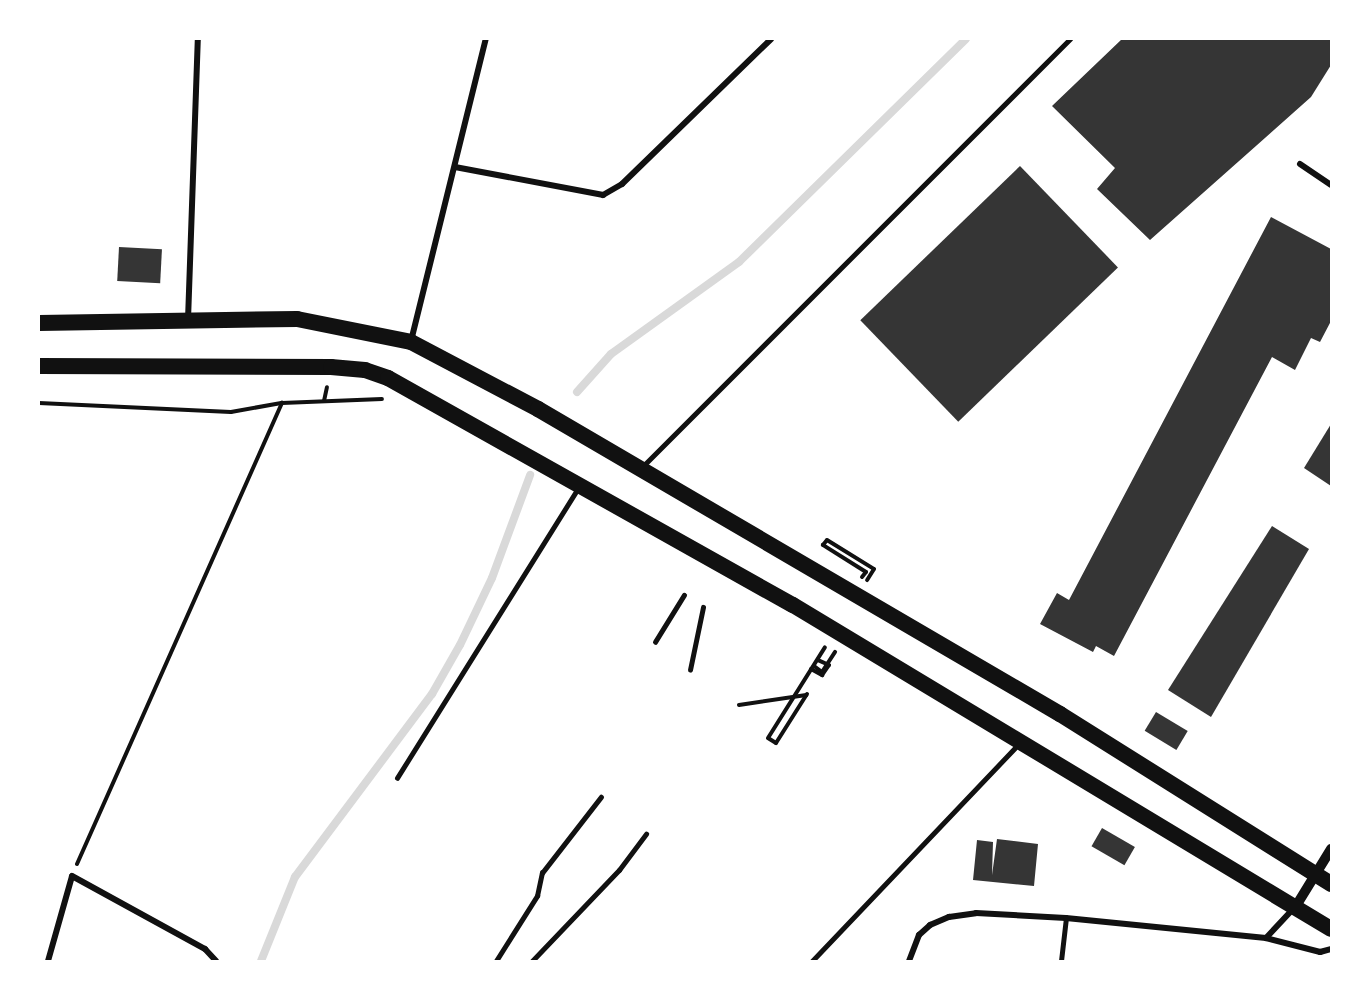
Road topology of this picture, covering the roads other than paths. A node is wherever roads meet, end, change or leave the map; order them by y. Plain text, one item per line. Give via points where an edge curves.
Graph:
1 (198, 39) edge
2 (491, 39) edge
3 (771, 39) edge
4 (1070, 39) edge
5 (485, 42) edge
6 (1300, 164) dead end
7 (455, 167) junction
8 (1331, 185) edge
9 (188, 322) junction
10 (39, 323) edge
11 (411, 342) junction
12 (39, 366) edge
13 (640, 469) junction
14 (579, 485) junction
15 (684, 595) dead end
16 (704, 607) dead end
17 (655, 642) dead end
18 (690, 670) dead end
19 (1021, 742) junction
20 (397, 778) dead end
21 (601, 797) dead end
22 (646, 834) dead end
23 (1331, 849) edge
24 (1316, 875) junction
25 (1331, 884) edge
26 (1296, 906) junction
27 (1066, 918) junction
28 (1331, 928) edge
29 (1266, 938) junction
30 (1331, 949) edge
31 (48, 961) edge
32 (216, 961) edge
33 (496, 961) edge
34 (532, 961) edge
35 (812, 961) edge
36 (909, 961) edge
37 (1061, 961) edge

1 - 9 street
2 - 5 street
3 - 7 street via 622,184 603,195
4 - 13 lane
5 - 7 street
6 - 8 street
7 - 11 street
9 - 10 highway
9 - 11 highway via 297,319
11 - 13 highway via 538,409
12 - 14 highway via 365,370 424,398
13 - 24 highway via 1060,714
14 - 19 highway via 793,605
14 - 20 lane
15 - 17 lane
16 - 18 lane
19 - 26 highway
19 - 35 lane
21 - 33 lane via 542,873 537,896
22 - 34 lane via 619,870
23 - 24 street
24 - 25 highway
24 - 26 street
26 - 28 highway
26 - 29 street
27 - 29 street
27 - 36 street via 976,913 949,917 919,935
27 - 37 lane
29 - 30 street via 1320,952
31 - 32 street via 72,876 205,949

